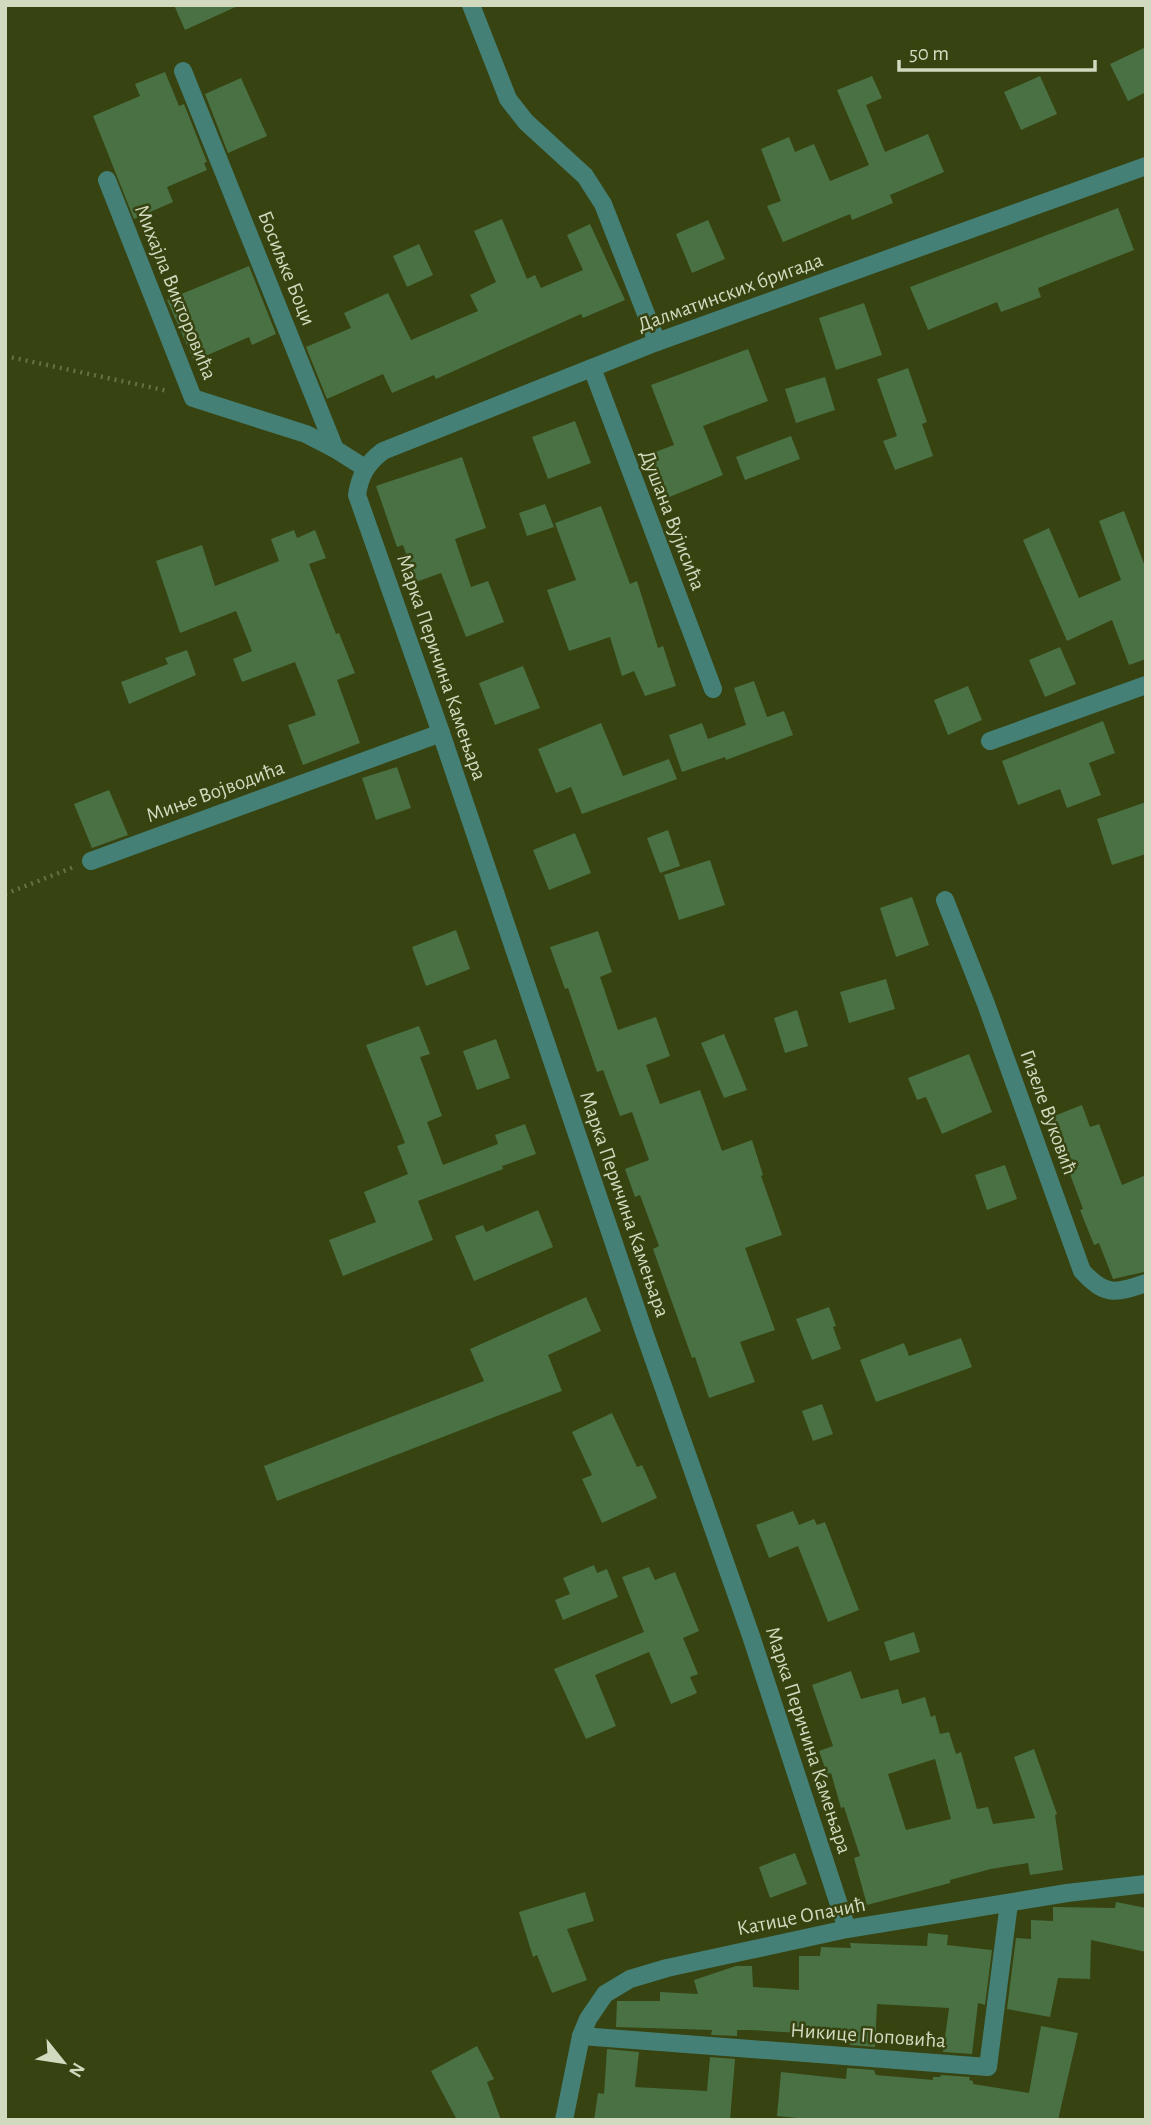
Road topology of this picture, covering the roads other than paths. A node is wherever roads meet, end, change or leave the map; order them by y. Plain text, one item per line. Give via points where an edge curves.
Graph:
1 (471, 5) edge
2 (183, 71) dead end
3 (1146, 166) edge
4 (107, 180) dead end
5 (657, 342) junction
6 (592, 368) junction
7 (335, 449) junction
8 (365, 468) junction
9 (1146, 685) edge
10 (713, 689) dead end
11 (441, 733) junction
12 (990, 741) dead end
13 (91, 861) road end
14 (946, 900) dead end
15 (1146, 1283) edge
16 (1146, 1884) edge
17 (1009, 1903) junction
18 (847, 1928) junction
19 (581, 2036) junction
20 (564, 2120) edge

1 - 5 street via 508,99 526,122 585,176 603,204
2 - 7 street, Босиљке Боци
3 - 5 street, Далматинских бригада
4 - 7 street, Михајла Викторовића via 193,398 306,434
5 - 6 street, Далматинских бригада
6 - 8 street, Далматинских бригада via 383,451
6 - 10 street, Душана Вујисића
7 - 8 street
8 - 11 street, Марка Перичина Камењара via 357,495
9 - 12 street
11 - 13 street, Миње Војводића
11 - 18 street, Марка Перичина Камењара
14 - 15 street, Гизеле Вуковић via 1082,1271 1109,1291 1121,1292
16 - 17 street, Катице Опачић
17 - 18 street, Катице Опачић
17 - 19 street, Никице Поповића via 988,2067
18 - 19 street, Катице Опачић via 630,1979 605,1994
19 - 20 street, Катице Опачић

